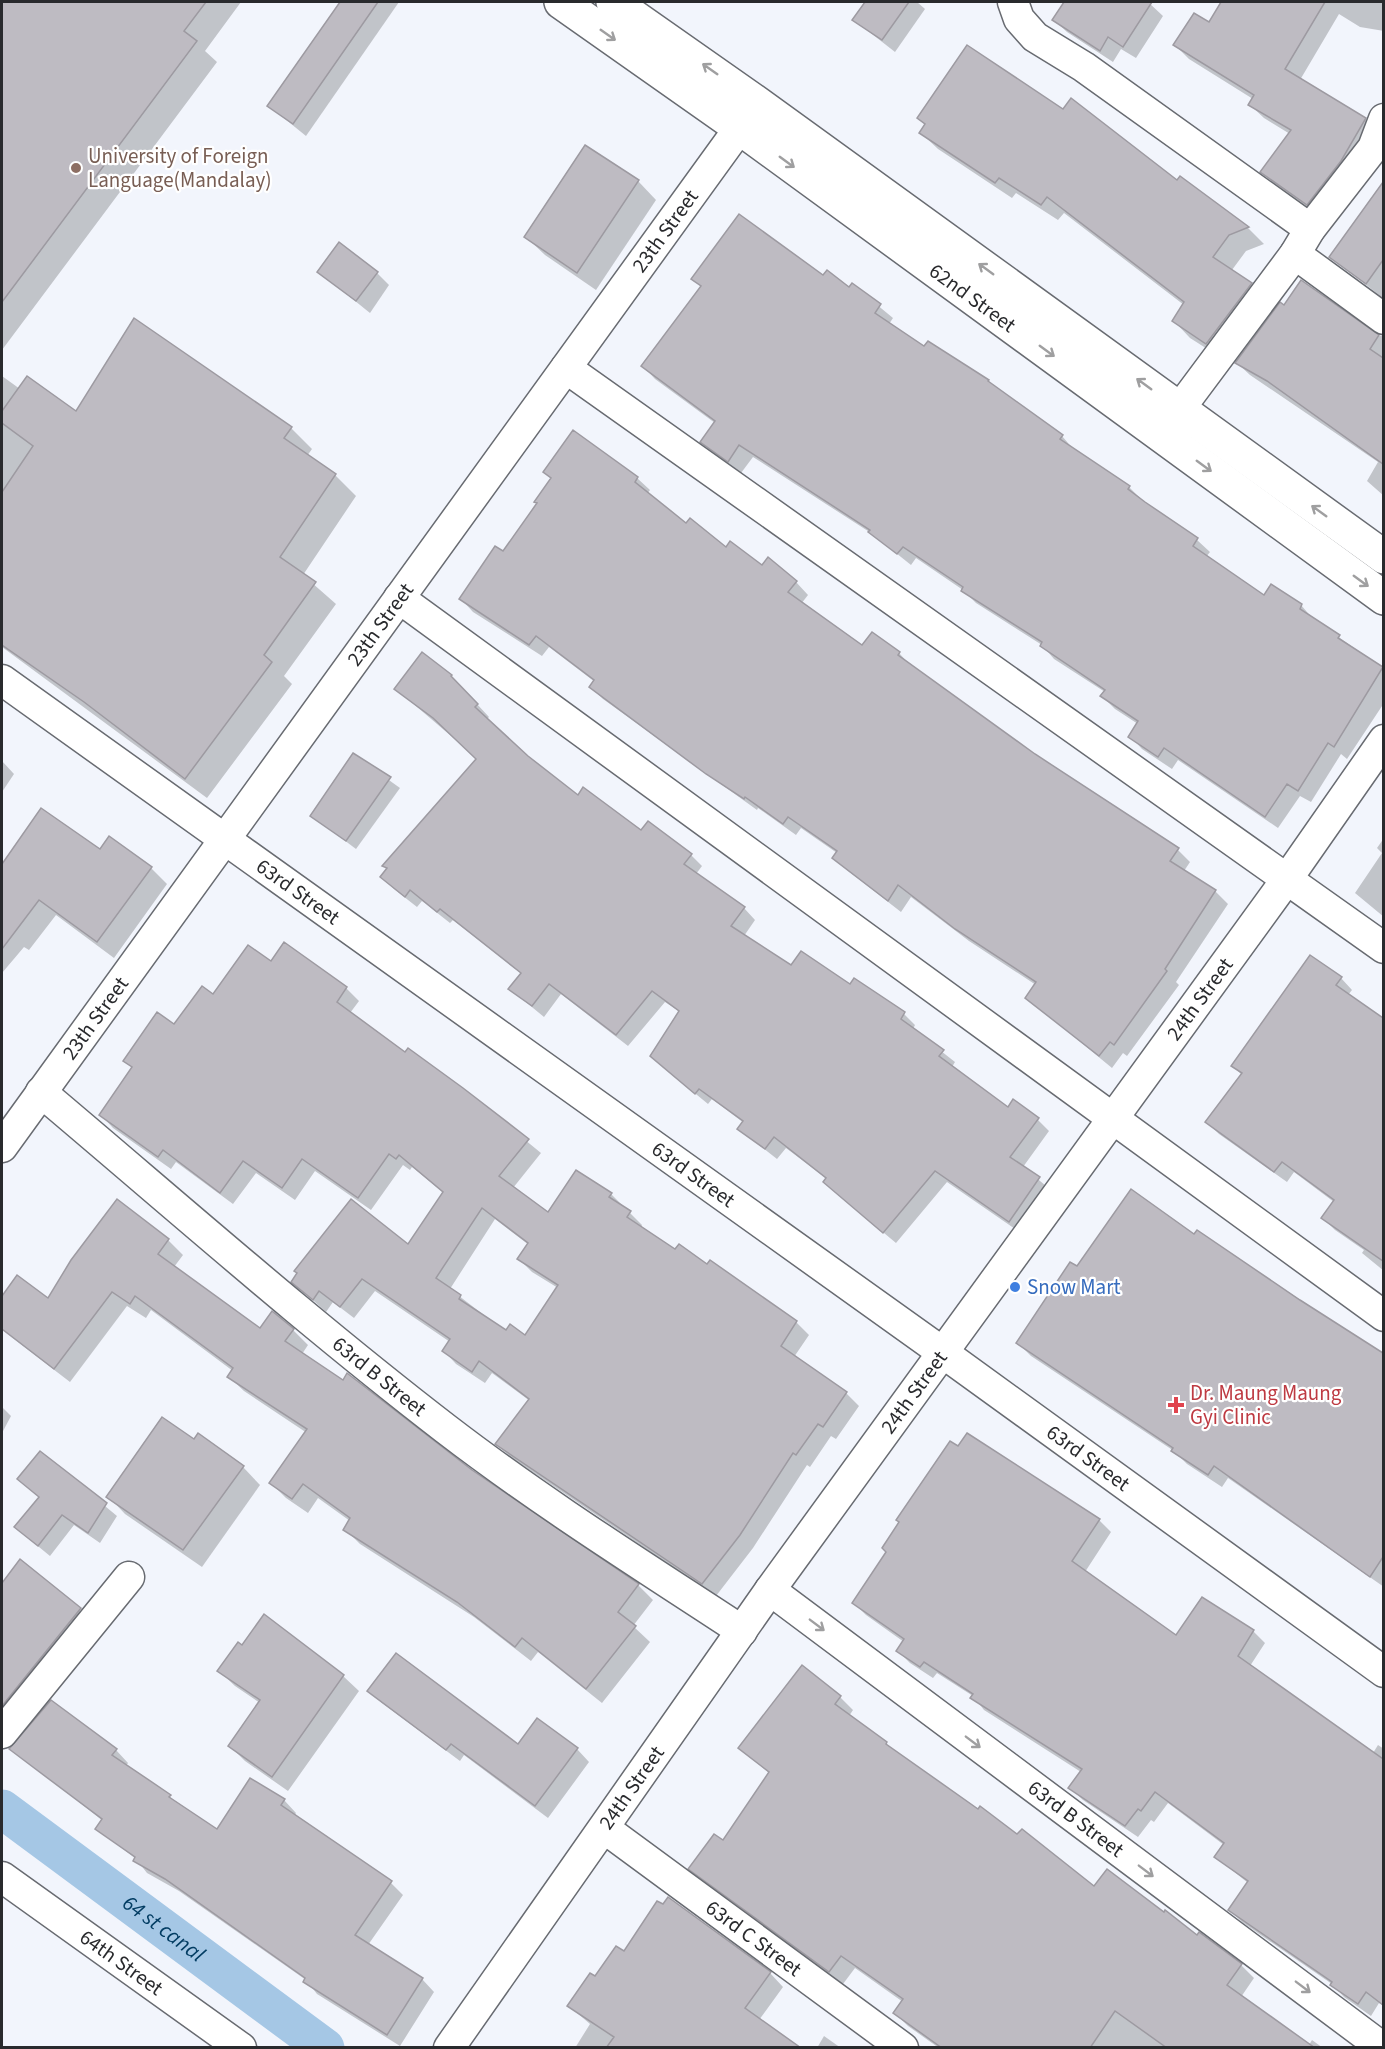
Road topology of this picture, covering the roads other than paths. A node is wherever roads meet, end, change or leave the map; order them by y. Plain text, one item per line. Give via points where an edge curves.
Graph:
1 (561, 2) edge
2 (1013, 2) edge
3 (623, 4) edge
4 (749, 115) junction
5 (1383, 119) edge
6 (1378, 149) edge
7 (1310, 229) junction
8 (1295, 254) junction
9 (1383, 319) edge
10 (566, 368) junction
11 (1170, 422) junction
12 (1383, 557) edge
13 (399, 598) junction
14 (1383, 598) edge
15 (2, 680) edge
16 (1383, 740) edge
17 (225, 838) junction
18 (1287, 879) junction
19 (1383, 948) edge
20 (41, 1092) junction
21 (1112, 1119) junction
22 (2, 1147) edge
23 (1383, 1316) edge
24 (942, 1352) junction
25 (129, 1576) dead end
26 (770, 1590) junction
27 (742, 1631) junction
28 (1383, 1672) edge
29 (2, 1733) edge
30 (604, 1828) junction
31 (2, 1877) edge
32 (241, 2048) edge
33 (449, 2048) edge
34 (903, 2048) edge
35 (1383, 2048) edge

1 -> 4 main road, 62nd Street
2 - 7 street via 1019,19 1035,37
4 -> 3 main road, 62nd Street
4 - 10 street, 23th Street
4 - 11 main road, 62nd Street
5 - 6 street
6 - 7 street
7 - 8 street
8 - 9 street
8 - 11 street
10 - 13 street, 23th Street
10 - 18 street
12 -> 11 main road, 62nd Street
11 -> 14 main road, 62nd Street
13 - 17 street, 23th Street
13 - 21 street
15 - 17 street, 63rd Street
16 - 18 street, 24th Street
17 - 20 street, 23th Street
17 - 24 street, 63rd Street
18 - 19 street
18 - 21 street, 24th Street
20 - 22 street, 23th Street
20 - 27 street, 63rd B Street via 363,1364 447,1430 591,1532
21 - 23 street
21 - 24 street, 24th Street
24 - 26 street, 24th Street
24 - 28 street, 63rd Street
25 - 29 street
26 - 27 street, 24th Street
26 -> 35 street, 63rd B Street
27 - 30 street, 24th Street
30 - 33 street, 24th Street
30 - 34 street, 63rd C Street
31 - 32 street, 64th Street

